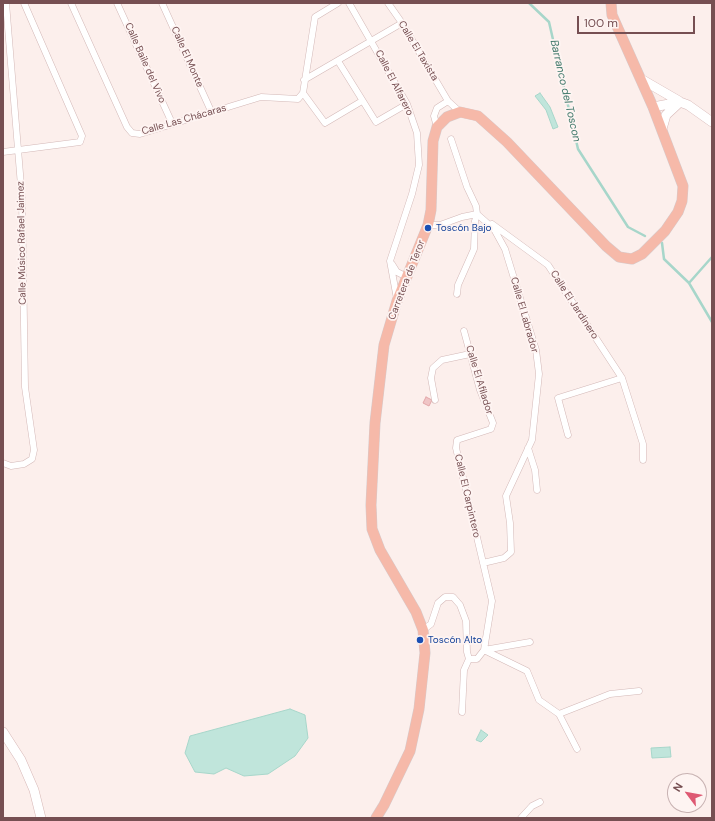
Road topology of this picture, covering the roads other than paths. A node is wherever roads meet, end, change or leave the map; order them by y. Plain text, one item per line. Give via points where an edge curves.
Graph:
1 (6, 3) edge
2 (24, 3) edge
3 (71, 3) edge
4 (117, 3) edge
5 (162, 3) edge
6 (338, 3) edge
7 (349, 3) edge
8 (388, 3) edge
9 (610, 3) edge
10 (402, 23) junction
11 (372, 41) junction
12 (338, 61) junction
13 (641, 79) junction
14 (304, 80) junction
15 (303, 93) junction
16 (362, 101) junction
17 (448, 101) junction
18 (680, 102) junction
19 (407, 104) junction
20 (653, 106) junction
21 (211, 111) junction
22 (460, 112) junction
23 (712, 122) edge
24 (172, 123) junction
25 (436, 127) junction
26 (662, 129) junction
27 (451, 139) dead end
28 (19, 150) junction
29 (3, 152) edge
30 (477, 214) junction
31 (428, 225) junction
32 (390, 261) junction
33 (407, 277) junction
34 (456, 294) dead end
35 (397, 301) junction
36 (464, 331) dead end
37 (470, 354) junction
38 (622, 378) junction
39 (435, 400) dead end
40 (491, 429) joint
41 (568, 435) dead end
42 (528, 448) junction
43 (643, 460) dead end
44 (3, 463) edge
45 (537, 490) dead end
46 (484, 563) junction
47 (423, 630) junction
48 (530, 642) dead end
49 (484, 650) junction
50 (469, 659) junction
51 (639, 691) dead end
52 (462, 712) dead end
53 (559, 714) junction
54 (3, 732) edge
55 (577, 749) dead end
56 (540, 802) dead end
57 (41, 818) edge
58 (376, 818) edge
59 (521, 818) edge

1 - 28 street, Calle Músico Rafael Jaimez
2 - 28 street via 82,136 80,142
3 - 24 street, Calle Las Chácaras via 132,133 140,134
4 - 24 street, Calle Baile del Vivo
5 - 21 street, Calle El Monte
6 - 14 street via 315,17
7 - 11 street, Calle El Alfarero
8 - 10 street, Calle El Taxista
9 - 13 main road via 612,15
10 - 11 street
10 - 17 street, Calle El Taxista
11 - 12 street
11 - 19 street, Calle El Alfarero
12 - 14 street
12 - 16 street
13 - 18 street
13 - 20 main road
14 - 15 street
15 - 16 street via 325,123
15 - 21 street, Calle Las Chácaras via 298,99 261,97
16 - 19 street via 376,122
17 - 22 street, Calle El Taxista
17 - 25 street via 437,108 434,116
18 - 20 street
18 - 23 street
18 - 26 street via 666,115
19 - 32 street, Calle El Alfarero via 417,132 418,165 412,194
20 - 26 main road
21 - 24 street, Calle Las Chácaras
22 - 25 main road via 447,117
22 - 26 main road via 478,116 507,142 606,246 619,257 632,259 642,254 665,231 682,201 683,186
25 - 31 main road, Carretera de Teror
27 - 30 street
28 - 29 street
28 - 44 street, Calle Músico Rafael Jaimez via 25,387 34,450 32,459 24,464 11,466
30 - 31 street via 440,225
30 - 34 street via 474,249
30 - 38 street, Calle El Jardinero via 548,265
30 - 42 street, Calle El Labrador via 494,229 505,249 536,350 539,374 537,401 532,440
31 - 33 main road, Carretera de Teror
32 - 33 street via 397,272
32 - 35 street, Calle El Alfarero
33 - 35 main road, Carretera de Teror
35 - 47 main road, Carretera de Teror via 384,345 375,423 372,529 380,550 416,612
36 - 37 street, Calle El Afilador
37 - 39 street via 442,360 433,368 431,378
37 - 40 street, Calle El Afilador via 493,423
38 - 41 street via 558,398
38 - 43 street, Calle El Jardinero via 643,444
40 - 46 street, Calle El Carpintero via 457,440 456,448
42 - 45 street via 535,470
42 - 46 street, Calle El Labrador via 506,496 511,552 504,558
46 - 49 street via 492,600
47 - 50 street via 431,624 438,603 445,597 453,597 460,605 466,621
47 - 58 main road, Carretera de Teror via 425,653 419,709 410,751
48 - 49 street
49 - 50 street via 477,659
49 - 53 street via 527,671 539,700
50 - 52 street via 464,670
51 - 53 street via 610,694
53 - 55 street
54 - 57 street via 21,760 34,790
56 - 59 street via 532,806

